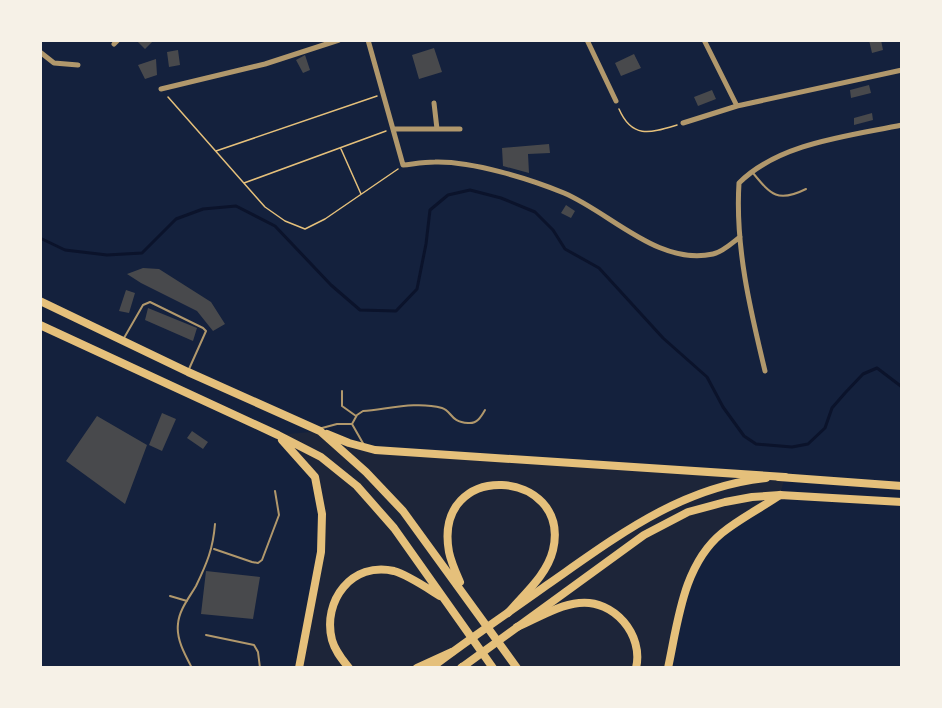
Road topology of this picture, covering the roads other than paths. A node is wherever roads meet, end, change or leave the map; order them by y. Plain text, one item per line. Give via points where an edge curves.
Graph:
1 (339, 40) edge
2 (368, 40) edge
3 (587, 40) edge
4 (705, 40) edge
5 (40, 52) edge
6 (78, 65) dead end
7 (902, 70) edge
8 (161, 89) road end
9 (616, 101) road end
10 (434, 103) dead end
11 (738, 106) junction
12 (683, 123) road end
13 (902, 125) edge
14 (393, 129) junction
15 (437, 129) junction
16 (460, 129) dead end
17 (751, 171) junction
18 (806, 189) dead end
19 (740, 237) junction
20 (40, 301) edge
21 (40, 325) edge
22 (123, 339) junction
23 (765, 371) dead end
24 (188, 372) junction
25 (342, 391) dead end
26 (485, 410) dead end
27 (356, 416) junction
28 (352, 424) junction
29 (319, 430) junction
30 (278, 435) junction
31 (365, 447) junction
32 (785, 477) junction
33 (902, 486) edge
34 (275, 491) dead end
35 (780, 495) junction
36 (902, 502) edge
37 (215, 524) dead end
38 (213, 548) junction
39 (465, 594) junction
40 (170, 596) dead end
41 (444, 598) junction
42 (187, 601) junction
43 (508, 613) junction
44 (517, 627) junction
45 (206, 635) dead end
46 (452, 652) junction
47 (492, 666) edge
48 (461, 667) edge
49 (517, 667) edge
50 (192, 668) edge
51 (260, 668) edge
52 (300, 668) edge
53 (349, 668) edge
54 (417, 668) edge
55 (431, 668) edge
56 (636, 668) edge
57 (668, 668) edge

1 - 8 street via 265,64
2 - 14 street
3 - 9 street
4 - 11 street
5 - 6 street via 54,63
7 - 11 street
10 - 15 street
11 - 12 street
13 - 17 street via 817,142
14 - 15 street
14 - 19 street via 403,165 435,162 485,168 528,181 565,194 664,251 695,256 716,254
15 - 16 street
17 - 18 lane via 769,192 792,196
17 - 19 street via 739,183
19 - 23 street via 748,303
20 - 22 main road
21 - 30 main road
22 - 24 main road
22 - 24 lane via 143,305 150,302 203,328 205,334
24 - 29 main road
25 - 27 lane via 342,406
26 - 27 lane via 481,418 470,423 454,420 444,408 415,406 363,411
27 - 28 lane
28 - 29 lane
28 - 31 lane
29 - 31 main road
29 - 39 main road via 403,511
30 - 41 main road via 321,457 357,486 394,528
30 - 52 main road via 315,477 322,514 321,552
31 - 32 main road
32 - 33 main road
32 - 43 main road via 726,484 651,515
34 - 38 lane via 279,515 262,560 252,562
35 - 36 main road
35 - 44 main road via 752,497 688,512 644,535
35 - 57 main road via 721,534 698,560 682,603
37 - 38 lane
38 - 42 lane
39 - 43 main road via 449,555 450,517 460,500 474,491 488,485 520,487 545,506 551,519 553,550 542,574
39 - 49 main road
40 - 42 lane
41 - 47 main road
41 - 53 main road via 395,571 367,572 349,580 332,607 330,625 332,641
42 - 50 lane via 177,625
43 - 46 main road
44 - 48 main road
44 - 56 main road via 579,603 606,608 630,629 637,646
45 - 51 lane via 254,645
46 - 54 main road
46 - 55 main road

